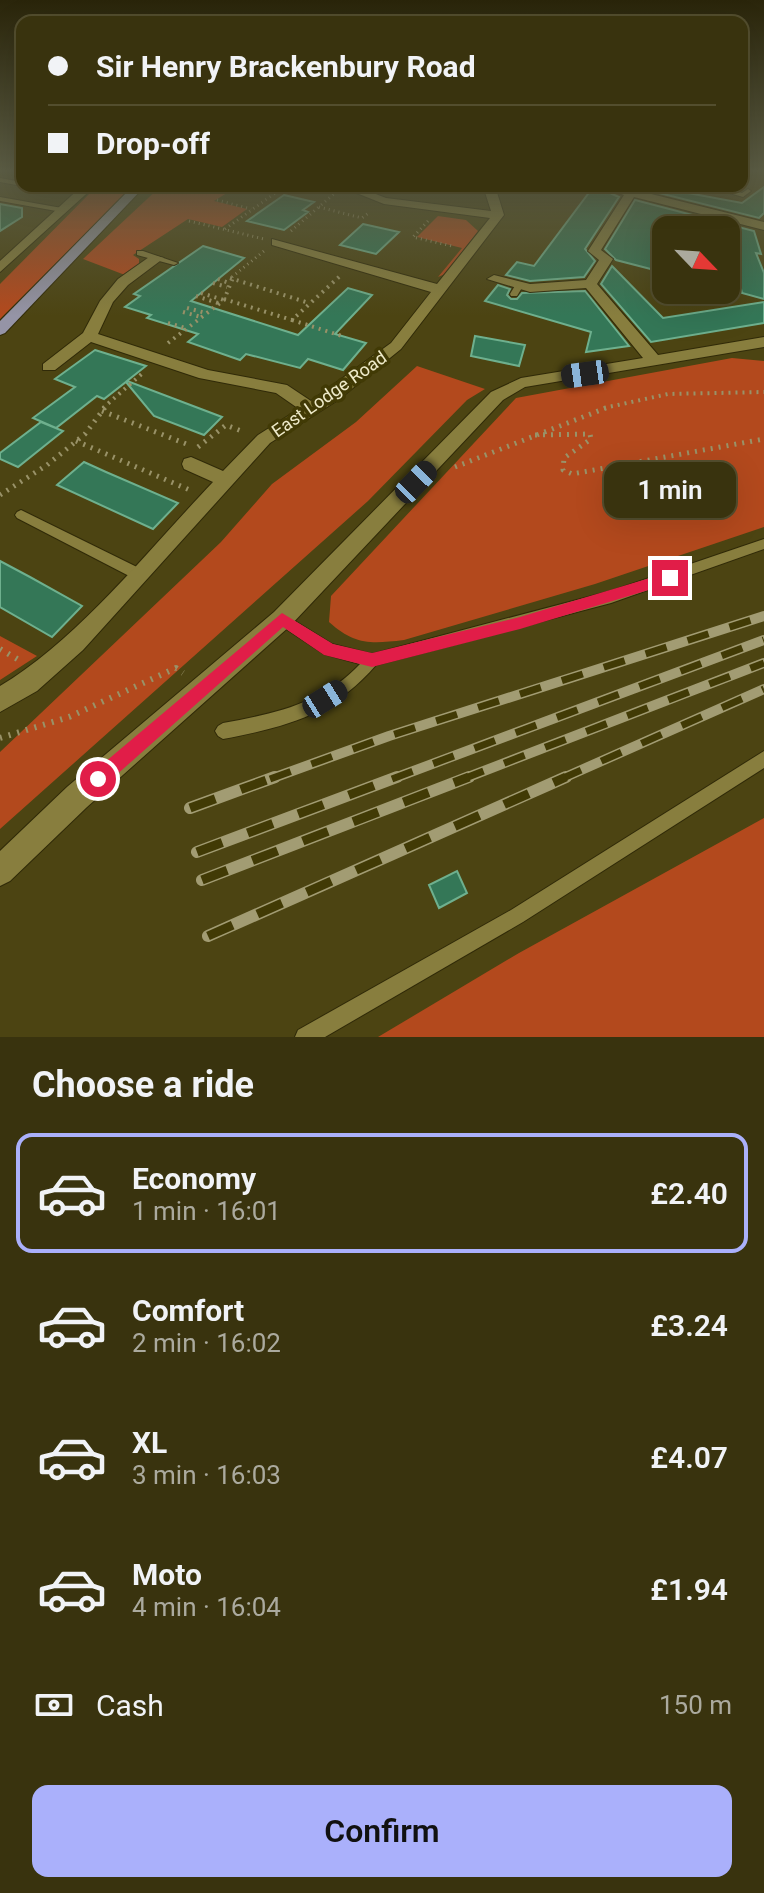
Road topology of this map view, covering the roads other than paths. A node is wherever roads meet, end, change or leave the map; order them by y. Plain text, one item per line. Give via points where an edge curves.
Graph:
1 (52, 219) edge
2 (107, 219) edge
3 (495, 219) edge
4 (614, 219) edge
5 (744, 219) edge
6 (764, 226) edge
7 (276, 242) road end
8 (140, 253) dead end
9 (157, 258) junction
10 (174, 263) dead end
11 (0, 268) edge
12 (494, 279) dead end
13 (590, 284) junction
14 (441, 290) junction
15 (0, 330) edge
16 (89, 336) junction
17 (764, 342) edge
18 (654, 361) junction
19 (49, 367) dead end
20 (312, 410) junction
21 (191, 464) dead end
22 (227, 480) junction
23 (21, 515) dead end
24 (764, 544) edge
25 (138, 574) junction
26 (282, 619) junction
27 (372, 660) junction
28 (0, 700) edge
29 (223, 731) dead end
30 (764, 759) edge
31 (0, 871) edge
32 (305, 1037) edge

1 - 11 street
2 - 15 main road
3 - 14 street, East Lodge Road
4 - 13 street via 594,251 606,259
5 - 6 street
7 - 14 street
8 - 9 lane
9 - 10 lane
9 - 16 street via 123,282
12 - 13 street via 516,290
13 - 18 street
14 - 20 street, East Lodge Road via 396,346
16 - 19 street
16 - 20 street via 205,374 281,389
17 - 18 street
18 - 26 street via 521,383 497,396
20 - 22 street, East Lodge Road via 264,439
21 - 22 street
22 - 25 street, East Lodge Road
23 - 25 lane
24 - 27 lane via 611,597
25 - 28 street, East Lodge Road via 75,643
26 - 27 lane via 329,650
26 - 31 street
27 - 29 lane via 348,685 286,720
30 - 32 lane via 517,916

